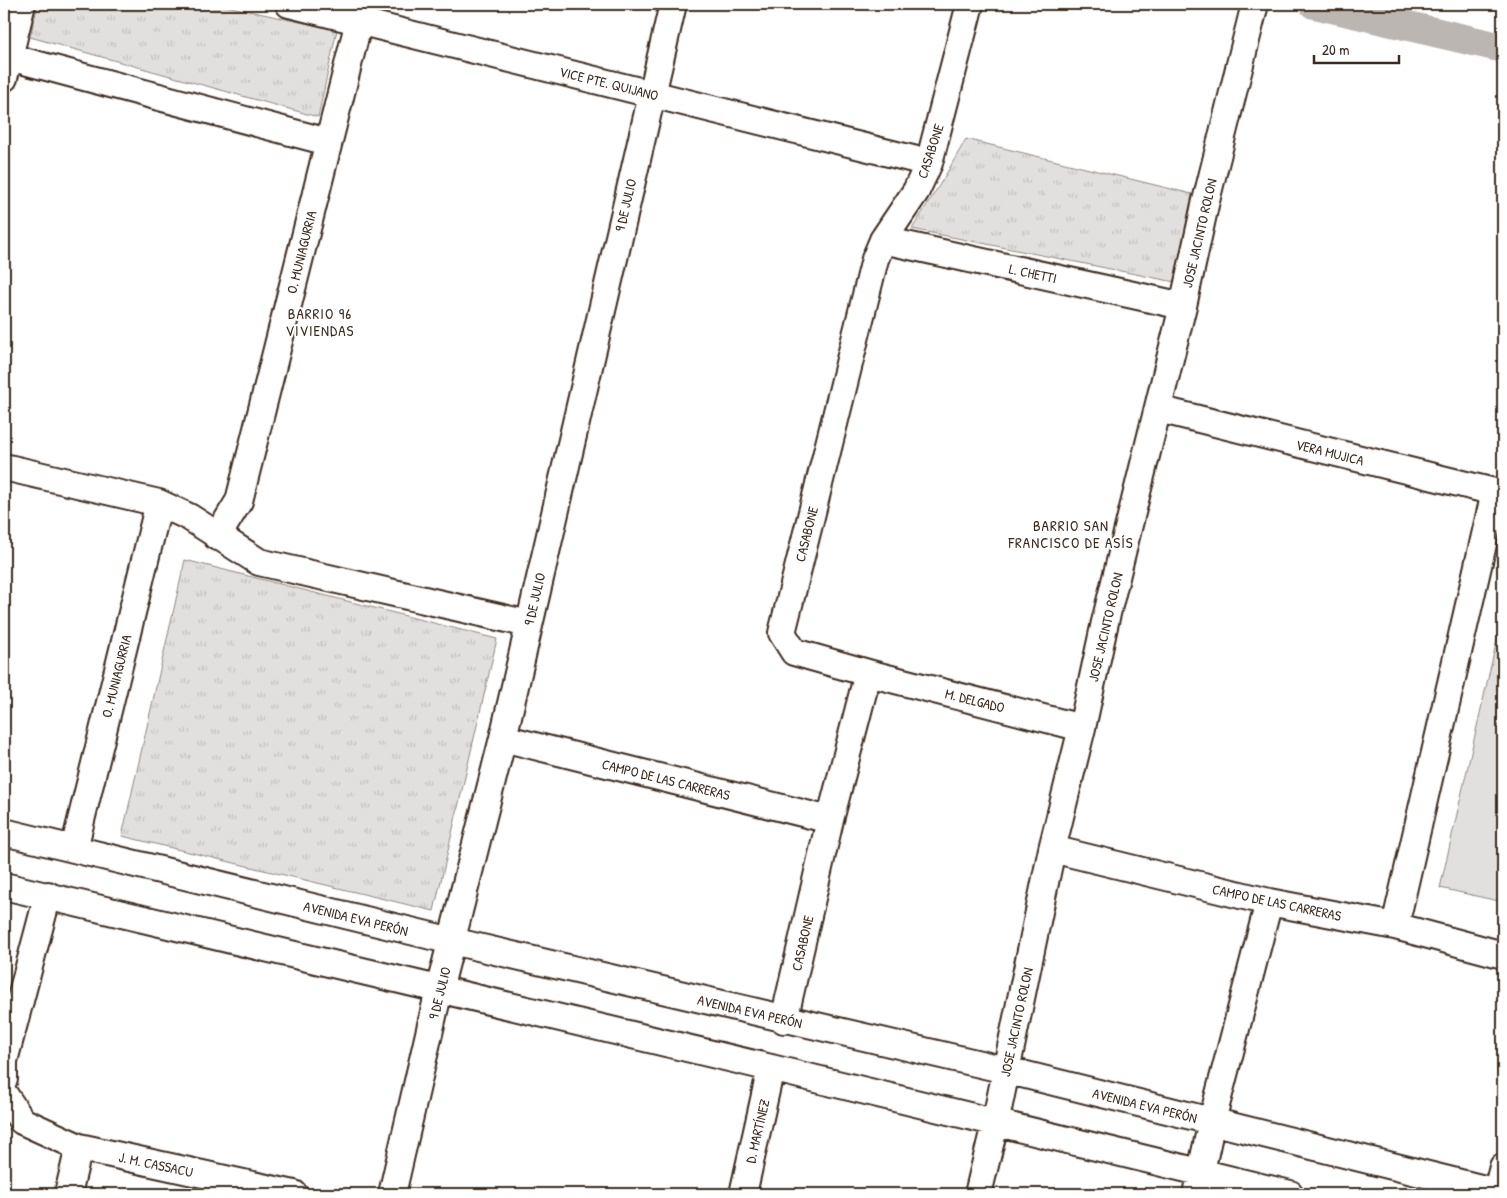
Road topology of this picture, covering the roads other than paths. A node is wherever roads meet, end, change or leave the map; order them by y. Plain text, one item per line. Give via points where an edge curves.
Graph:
1 (22, 4) edge
2 (289, 4) edge
3 (672, 4) edge
4 (970, 4) edge
5 (1255, 4) edge
6 (359, 21) junction
7 (6, 68) edge
8 (651, 93) junction
9 (328, 142) junction
10 (930, 163) junction
11 (883, 240) junction
12 (1183, 306) junction
13 (1158, 409) junction
14 (4, 467) edge
15 (1499, 493) edge
16 (159, 503) junction
17 (218, 537) junction
18 (528, 624) junction
19 (868, 673) junction
20 (1082, 728) junction
21 (503, 738) junction
22 (830, 820) junction
23 (4, 832) edge
24 (74, 849) junction
25 (1052, 849) junction
26 (4, 886) edge
27 (48, 895) junction
28 (1268, 902) junction
29 (1395, 926) junction
30 (452, 941) junction
31 (1503, 954) edge
32 (439, 990) junction
33 (784, 1020) junction
34 (771, 1068) junction
35 (1006, 1070) junction
36 (4, 1079) edge
37 (4, 1094) edge
38 (1212, 1122) junction
39 (994, 1124) junction
40 (79, 1147) junction
41 (1503, 1167) edge
42 (1198, 1184) edge
43 (1497, 1193) edge
44 (68, 1194) edge
45 (294, 1194) edge
46 (392, 1194) edge
47 (743, 1194) edge
48 (978, 1194) edge
49 (1290, 1194) edge

1 - 7 street
2 - 6 street, VICE PTE. QUIJANO
3 - 8 street, 9 DE JULIO
4 - 10 street, CASABONE
5 - 12 street, JOSE JACINTO ROLON
6 - 8 street, VICE PTE. QUIJANO
6 - 9 street, O. MUNIAGURRIA
7 - 9 street
8 - 10 street, VICE PTE. QUIJANO
8 - 18 street, 9 DE JULIO
9 - 17 street, O. MUNIAGURRIA via 239,501
10 - 11 street, CASABONE via 916,192
11 - 12 street, L. CHETTI
11 - 19 street, CASABONE via 875,259 782,633 794,652
12 - 13 street, JOSE JACINTO ROLON
13 - 15 street, VERA MUJICA
13 - 20 street, JOSE JACINTO ROLON
14 - 16 street
15 - 29 street
16 - 17 street via 189,517
16 - 24 street, O. MUNIAGURRIA
17 - 18 street via 259,562
18 - 21 street, 9 DE JULIO
19 - 20 street, M. DELGADO
19 - 22 street, CASABONE
20 - 25 street, JOSE JACINTO ROLON
21 - 22 street, CAMPO DE LAS CARRERAS
21 - 30 street, 9 DE JULIO
22 - 33 street, CASABONE
23 - 24 street, AVENIDA EVA PERÓN
24 - 30 street, AVENIDA EVA PERÓN
25 - 28 street, CAMPO DE LAS CARRERAS
25 - 35 street, JOSE JACINTO ROLON
26 - 27 street
27 - 32 street
27 - 36 street via 4,1061
28 - 29 street, CAMPO DE LAS CARRERAS
28 - 38 street
29 - 31 street, CAMPO DE LAS CARRERAS
30 - 32 street, 9 DE JULIO
30 - 33 street, AVENIDA EVA PERÓN
32 - 34 street
32 - 46 street, 9 DE JULIO
33 - 35 street, AVENIDA EVA PERÓN
34 - 39 street
34 - 47 street, D. MARTÍNEZ
35 - 38 street, AVENIDA EVA PERÓN
35 - 39 street, JOSE JACINTO ROLON
37 - 40 street, J. M. CASSACU via 22,1121
38 - 42 street
38 - 43 street, AVENIDA EVA PERÓN
39 - 42 street
39 - 48 street, JOSE JACINTO ROLON
40 - 44 street
40 - 45 street, J. M. CASSACU
41 - 43 street
42 - 49 street

